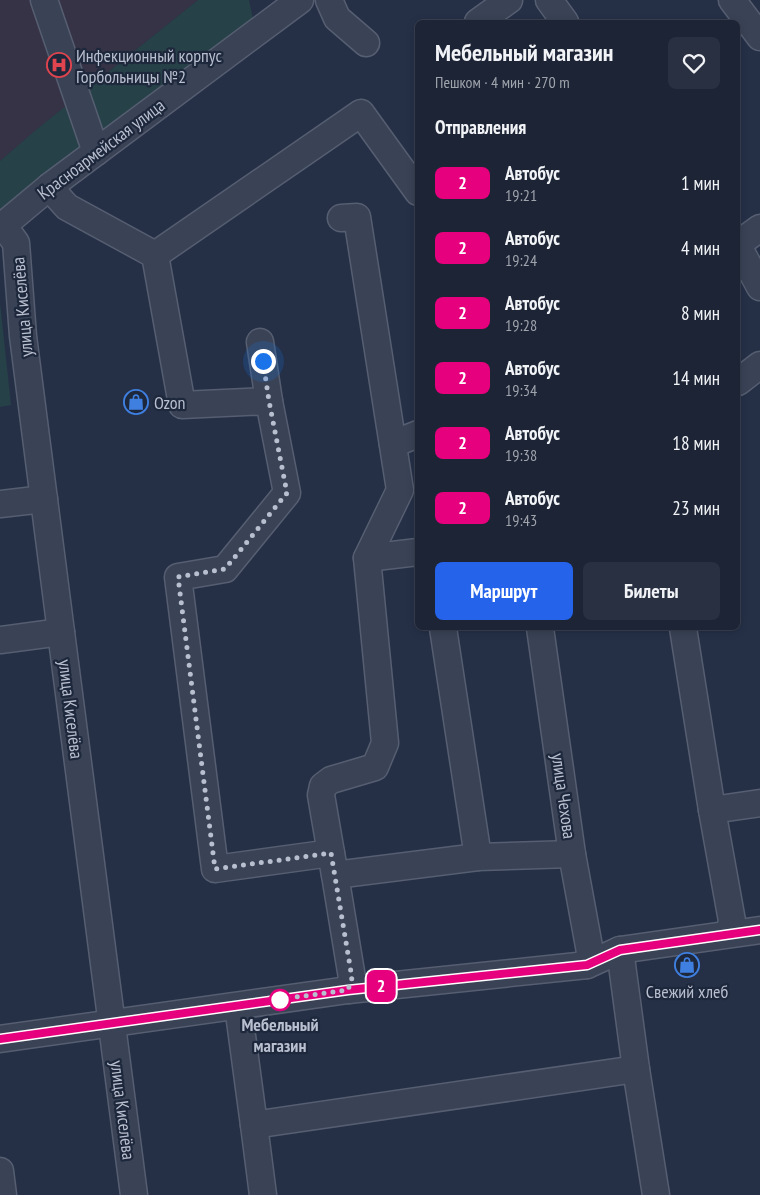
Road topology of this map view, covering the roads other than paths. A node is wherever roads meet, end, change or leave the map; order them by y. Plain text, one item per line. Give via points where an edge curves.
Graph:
1 (44, 0) edge
2 (329, 0) edge
3 (509, 0) edge
4 (549, 0) edge
5 (732, 0) edge
6 (290, 3) edge
7 (481, 20) edge
8 (564, 20) edge
9 (760, 37) edge
10 (366, 43) dead end
11 (96, 152) junction
12 (49, 187) junction
13 (415, 188) edge
14 (341, 218) dead end
15 (2, 227) edge
16 (760, 228) edge
17 (740, 243) edge
18 (740, 249) edge
19 (155, 255) junction
20 (760, 287) edge
21 (260, 342) dead end
22 (760, 365) edge
23 (740, 380) edge
24 (269, 401) junction
25 (415, 435) edge
26 (393, 444) junction
27 (44, 499) junction
28 (0, 504) edge
29 (415, 552) edge
30 (367, 558) junction
31 (443, 630) edge
32 (540, 630) edge
33 (682, 630) edge
34 (61, 632) junction
35 (0, 640) edge
36 (760, 804) edge
37 (712, 810) junction
38 (572, 854) junction
39 (478, 857) junction
40 (333, 864) junction
41 (760, 930) edge
42 (729, 934) junction
43 (620, 950) junction
44 (587, 965) junction
45 (348, 990) junction
46 (238, 1006) junction
47 (112, 1024) junction
48 (0, 1039) edge
49 (636, 1069) junction
50 (254, 1125) junction
51 (0, 1171) edge
52 (3, 1195) edge
53 (134, 1195) edge
54 (263, 1195) edge
55 (656, 1195) edge

1 - 11 street
2 - 10 street via 337,18
3 - 7 street
4 - 8 street
5 - 9 street
6 - 11 street, Красноармейская улица
11 - 12 street, Красноармейская улица
12 - 15 street, Красноармейская улица
12 - 19 street via 67,207
13 - 19 street via 361,113
14 - 26 street via 357,217
15 - 27 street, улица Киселёва via 16,243 23,336
16 - 17 street
18 - 20 street
19 - 24 street via 182,405
21 - 24 street
22 - 23 street
24 - 40 street via 287,493 225,569 178,577 215,869
25 - 26 street
26 - 30 street via 400,490
27 - 28 street
27 - 34 street, улица Киселёва
29 - 30 street
30 - 40 street via 385,743 375,767 331,780 323,786 321,795
31 - 39 street
32 - 38 street, улица Чехова
33 - 37 street
34 - 35 street
34 - 47 street, улица Киселёва
36 - 37 street
37 - 42 street via 732,921
38 - 39 street
38 - 44 street, улица Чехова via 590,952
39 - 40 street
40 - 45 street via 352,978
41 - 42 street
42 - 43 street
43 - 44 street
43 - 49 street
44 - 45 street
45 - 46 street
46 - 47 street
46 - 50 street
47 - 48 street
47 - 53 street, улица Киселёва
49 - 50 street
49 - 55 street
50 - 54 street
51 - 52 street

